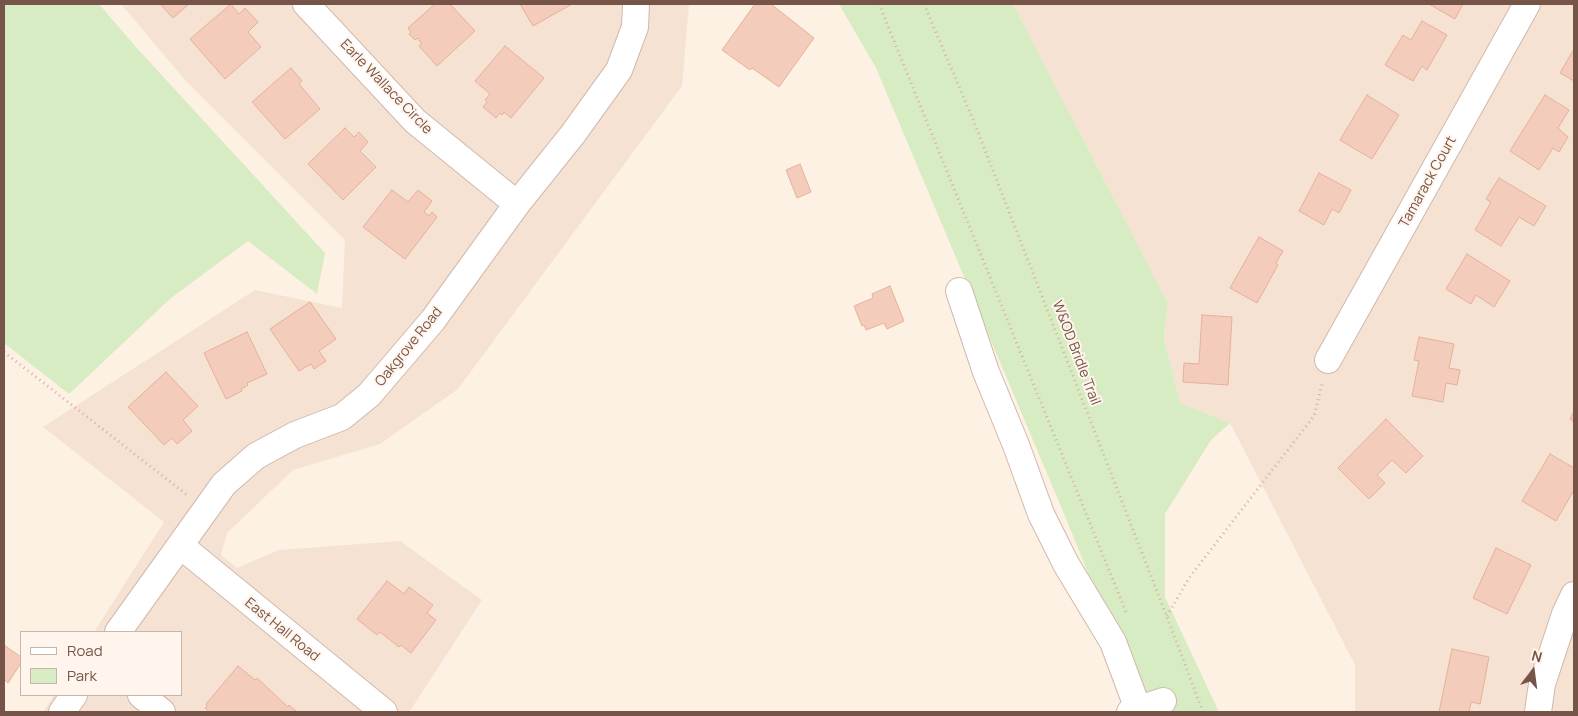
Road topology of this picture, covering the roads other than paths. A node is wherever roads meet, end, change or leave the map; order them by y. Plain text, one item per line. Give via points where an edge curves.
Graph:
1 (306, 4) edge
2 (636, 4) edge
3 (1527, 4) edge
4 (517, 204) junction
5 (959, 291) dead end
6 (1328, 360) road end
7 (181, 546) junction
8 (1574, 595) edge
9 (119, 631) edge
10 (73, 696) edge
11 (142, 696) edge
12 (1163, 701) dead end
13 (1134, 711) edge
14 (62, 712) edge
15 (162, 712) edge
16 (384, 712) edge
17 (1538, 712) edge

1 - 4 street, Earle Wallace Circle via 415,121
2 - 4 street, Oakgrove Road via 635,27 619,70
3 - 6 street, Tamarack Court
4 - 7 street, Oakgrove Road via 433,320 369,395 342,417 295,435 256,456 224,484
5 - 13 street via 986,372 1041,514 1066,564 1113,642
7 - 9 street, Oakgrove Road
7 - 16 street, East Hall Road
8 - 17 street via 1542,684
10 - 14 street
11 - 15 street
12 - 13 street

